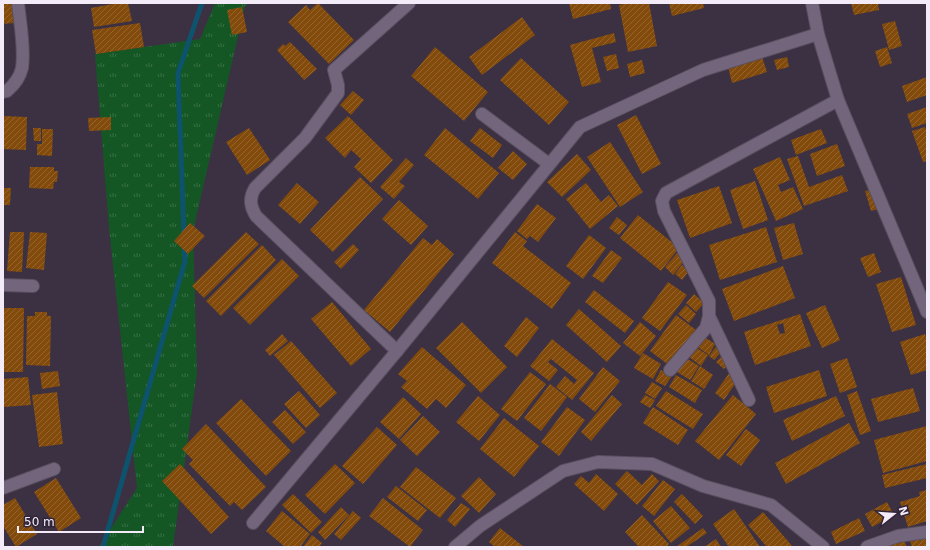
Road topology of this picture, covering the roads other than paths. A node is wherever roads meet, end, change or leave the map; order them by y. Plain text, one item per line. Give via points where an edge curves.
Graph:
1 (18, 3) edge
2 (409, 3) edge
3 (812, 3) edge
4 (818, 34) junction
5 (3, 92) edge
6 (838, 100) junction
7 (482, 114) dead end
8 (549, 164) junction
9 (3, 285) edge
10 (33, 286) dead end
11 (927, 312) edge
12 (710, 316) junction
13 (397, 351) junction
14 (670, 370) dead end
15 (750, 400) dead end
16 (54, 469) dead end
17 (3, 488) edge
18 (252, 523) dead end
19 (927, 532) edge
20 (455, 547) edge
21 (823, 547) edge
22 (867, 547) edge

1 - 5 street via 22,68 16,82 7,92
2 - 13 street via 334,70 338,93 305,138 255,188 250,202 256,216
3 - 4 street
4 - 6 street
4 - 8 street via 703,70 580,127
6 - 11 street
6 - 12 street via 666,193 662,201 664,211 709,301
7 - 8 street
8 - 13 street
9 - 10 street
12 - 14 street via 706,328
12 - 15 street
13 - 18 street
16 - 17 street
19 - 22 street via 898,536
20 - 21 street via 480,526 563,471 598,462 652,464 704,486 771,505

